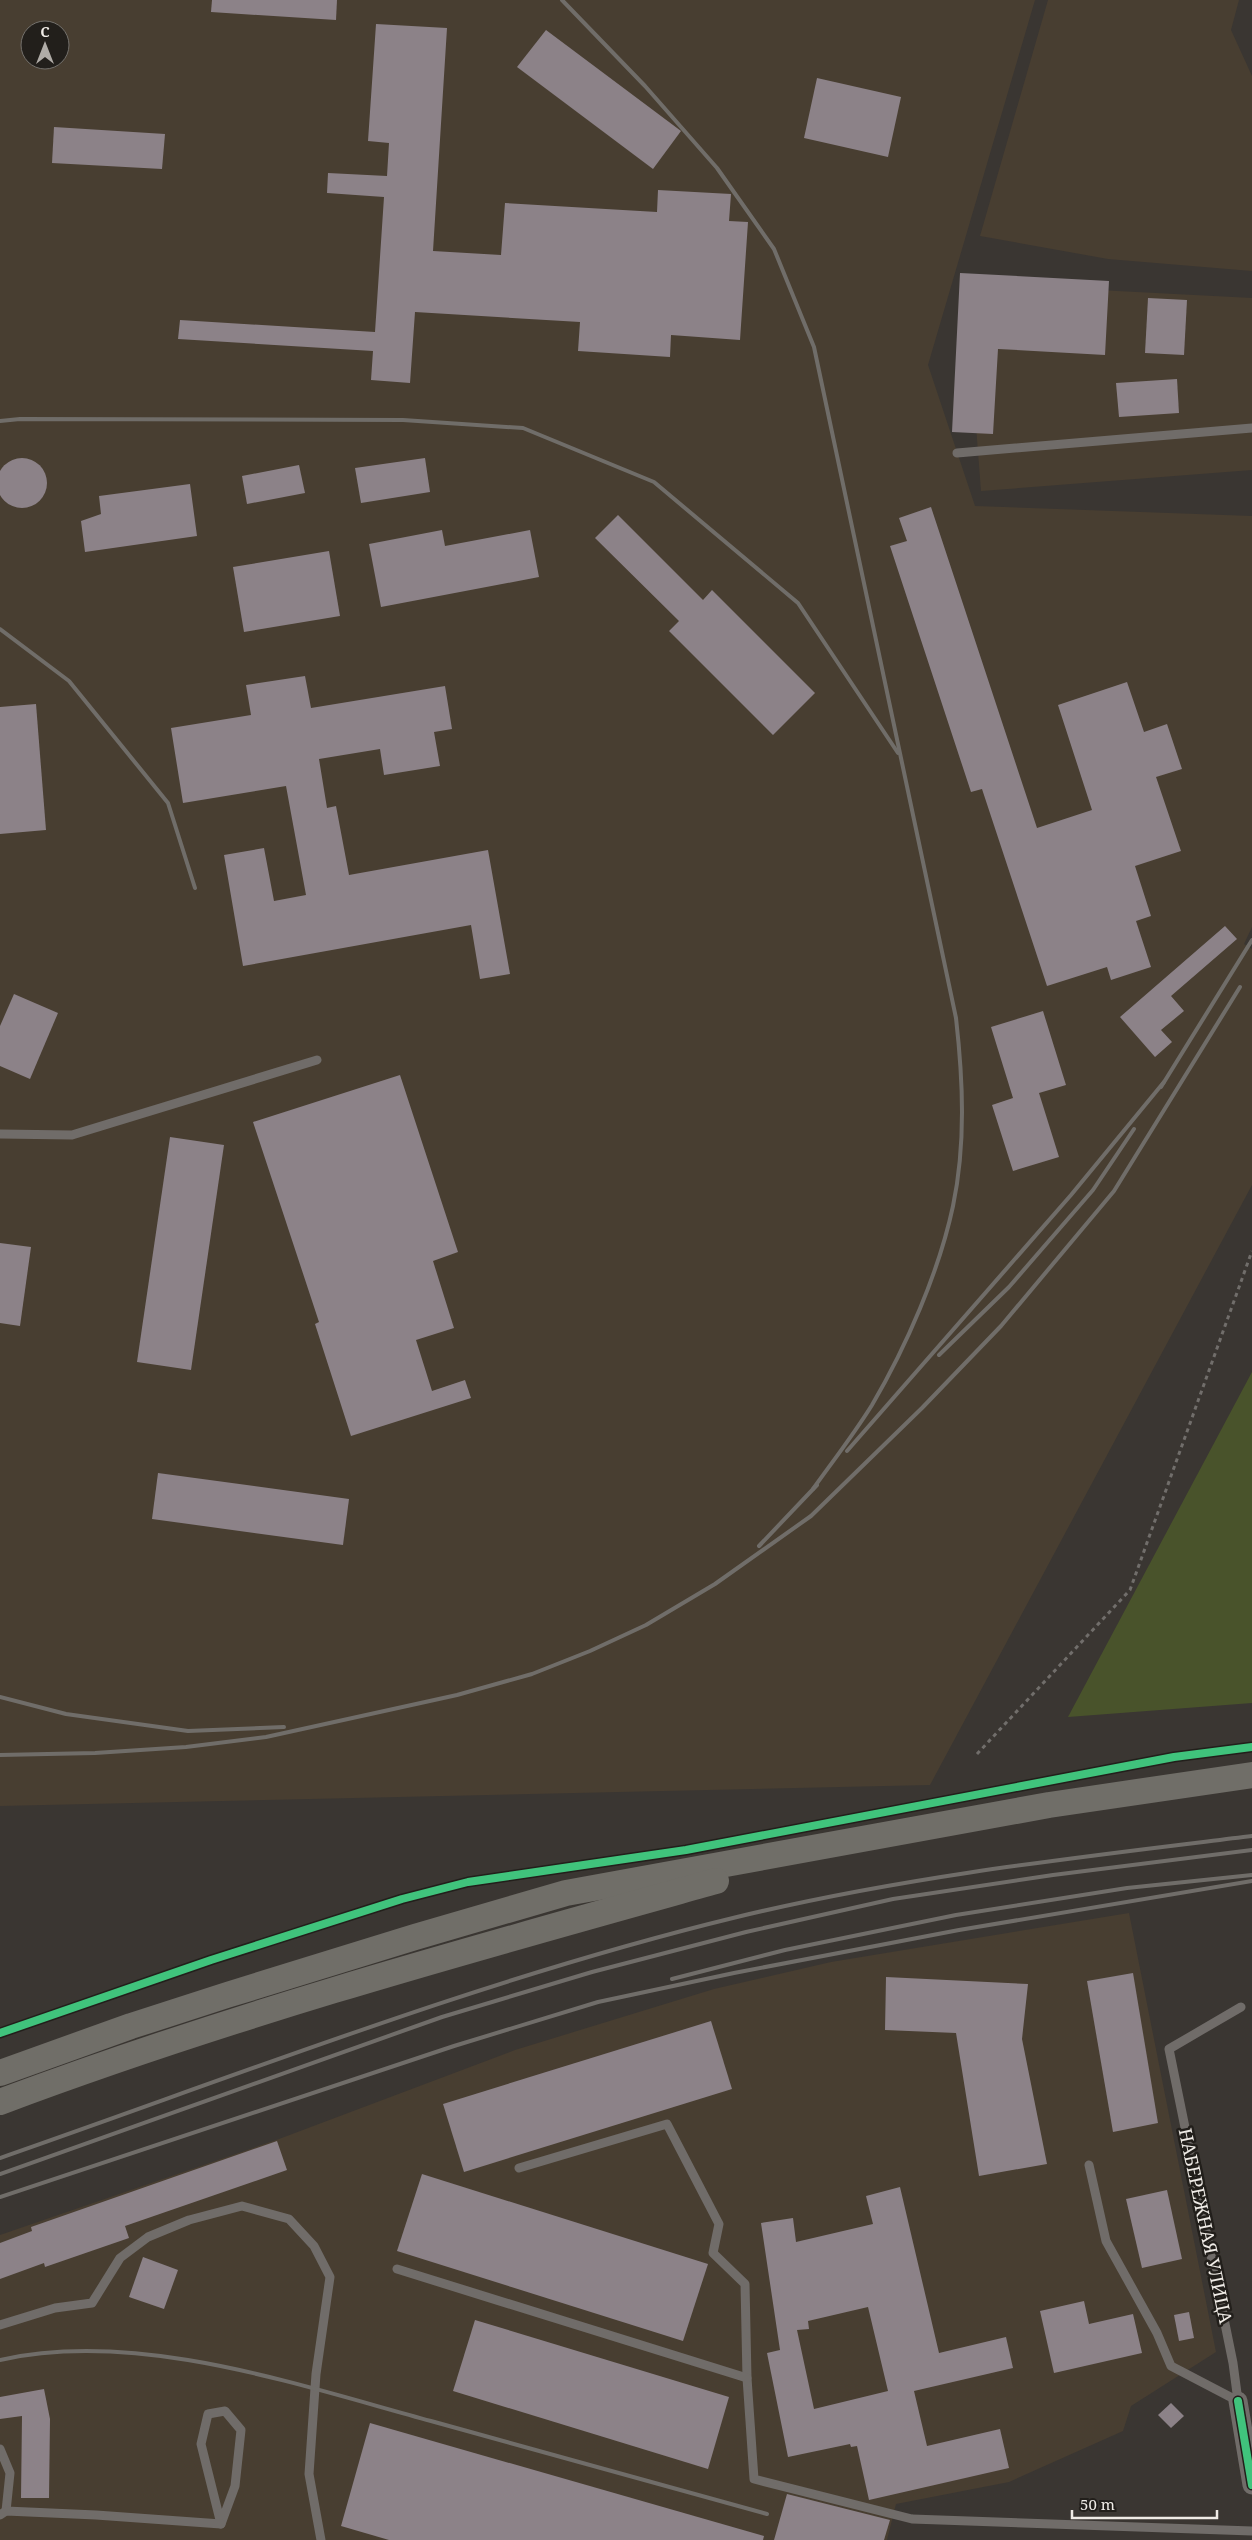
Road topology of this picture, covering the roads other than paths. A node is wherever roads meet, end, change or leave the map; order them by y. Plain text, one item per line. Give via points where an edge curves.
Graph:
1 (1252, 428) edge
2 (957, 453) dead end
3 (317, 1060) dead end
4 (0, 1134) edge
5 (1252, 1775) edge
6 (878, 1836) junction
7 (1240, 2007) dead end
8 (0, 2073) edge
9 (0, 2102) edge
10 (1089, 2165) dead end
11 (519, 2168) dead end
12 (397, 2268) dead end
13 (0, 2325) edge
14 (747, 2378) junction
15 (1238, 2401) junction
16 (0, 2449) edge
17 (1252, 2485) edge
18 (3, 2513) edge
19 (221, 2524) junction
20 (1252, 2531) edge
21 (321, 2540) edge

1 - 2 lane
3 - 4 lane via 72,1136
5 - 6 main road via 1049,1805
6 - 8 main road via 566,1893 227,1995
6 - 9 main road via 425,1963 159,2046
7 - 15 lane, НАБЕРЕЖНАЯ УЛИЦА via 1169,2050
10 - 15 lane via 1106,2240 1157,2333 1171,2366
11 - 14 lane via 668,2124 719,2224 713,2253 745,2284
12 - 14 lane
13 - 21 lane via 55,2308 92,2303 120,2258 148,2237 189,2220 242,2206 289,2219 314,2246 330,2277 311,2420 309,2474
14 - 20 lane via 754,2479 912,2519
15 - 17 street, НАБЕРЕЖНАЯ УЛИЦА
16 - 18 lane via 10,2474
18 - 19 lane via 96,2515
19 - 19 lane via 201,2444 208,2414 225,2411 241,2430 235,2486

